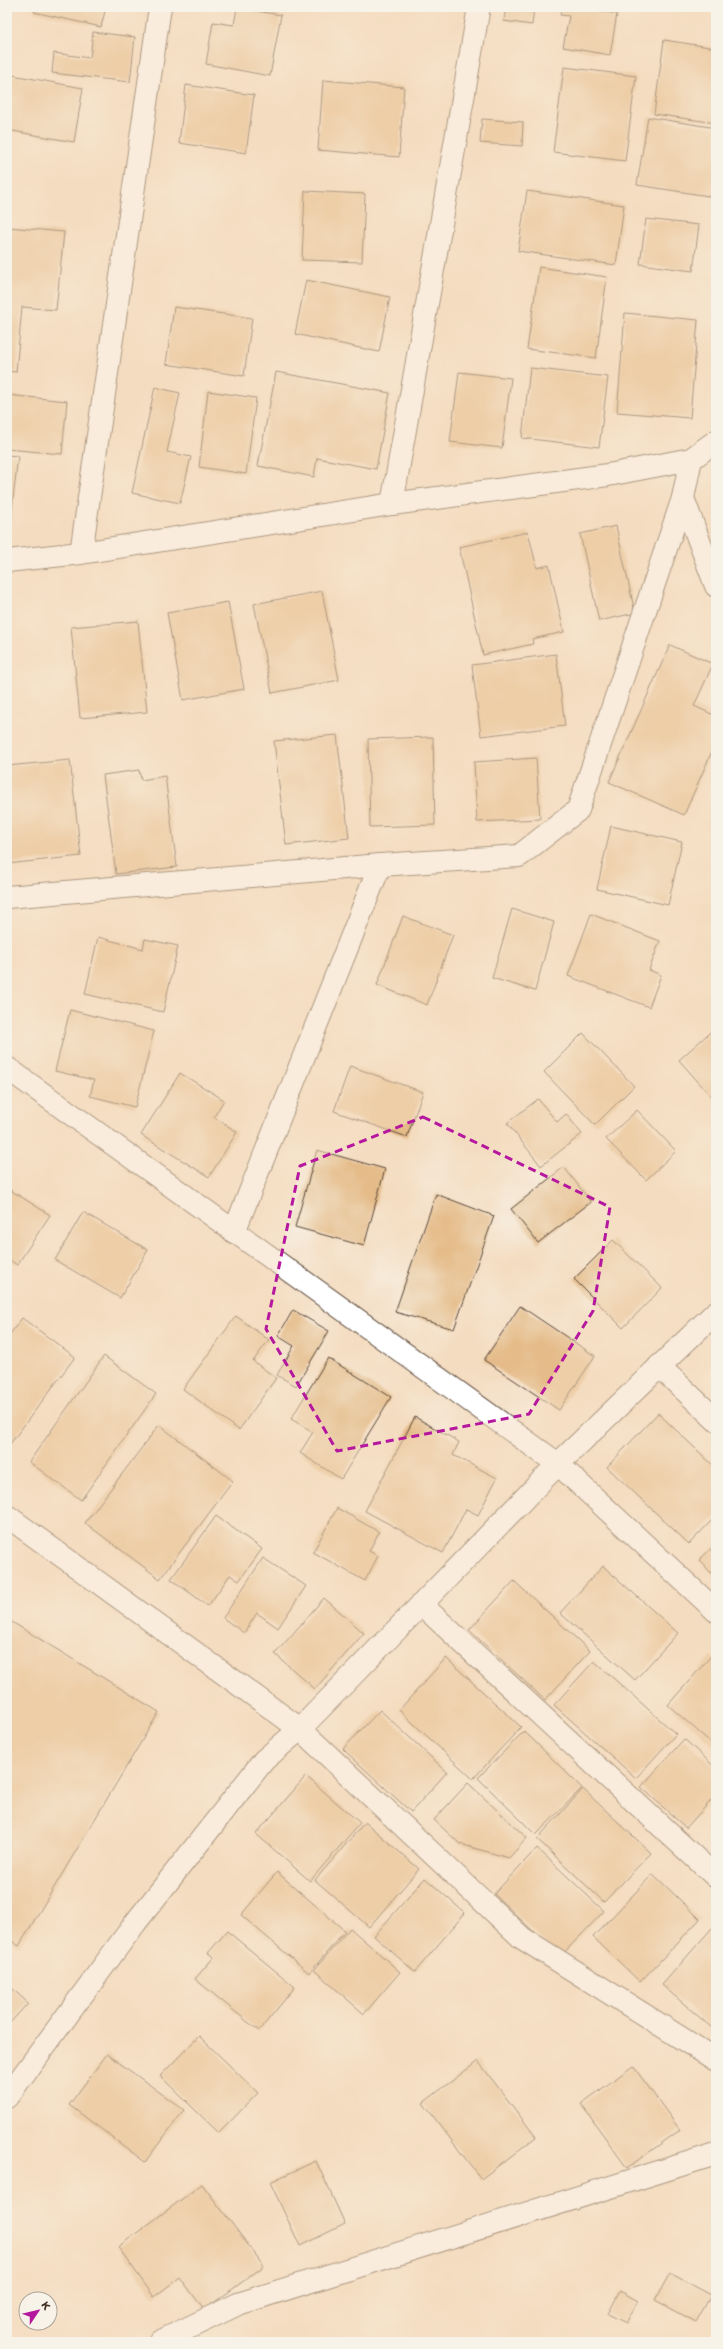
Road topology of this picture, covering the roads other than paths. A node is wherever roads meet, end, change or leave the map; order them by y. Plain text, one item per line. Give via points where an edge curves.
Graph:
1 (160, 7) edge
2 (479, 7) edge
3 (716, 441) edge
4 (690, 459) junction
5 (683, 498) junction
6 (392, 504) junction
7 (81, 552) junction
8 (7, 561) edge
9 (716, 586) edge
10 (380, 866) junction
11 (7, 897) edge
12 (7, 1068) edge
13 (234, 1232) junction
14 (716, 1312) edge
15 (658, 1366) junction
16 (716, 1420) edge
17 (558, 1464) junction
18 (7, 1516) edge
19 (422, 1605) junction
20 (716, 1611) edge
21 (300, 1729) junction
22 (716, 1877) edge
23 (716, 2060) edge
24 (7, 2097) edge
25 (716, 2154) edge
26 (159, 2342) edge

1 - 7 street
2 - 6 street
3 - 4 street
4 - 5 street
4 - 6 street via 608,475
5 - 9 street
5 - 10 street via 578,810 519,856
6 - 7 street
7 - 8 street
10 - 11 street
10 - 13 street
12 - 13 street
13 - 17 street
14 - 15 street
15 - 16 street
15 - 17 street
17 - 19 street
17 - 20 street
18 - 21 street
19 - 21 street
19 - 22 street
21 - 23 street via 522,1938
21 - 24 street via 264,1760 136,1922
25 - 26 street via 238,2304

